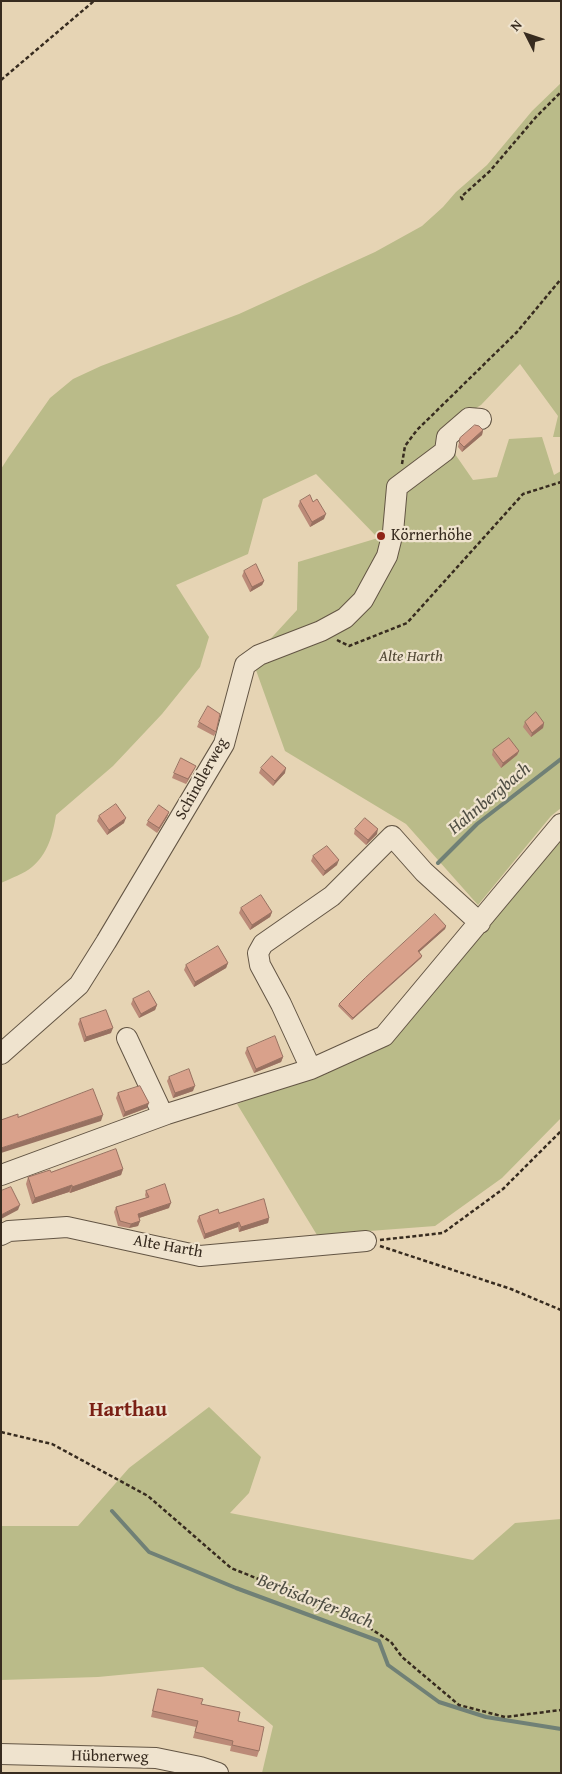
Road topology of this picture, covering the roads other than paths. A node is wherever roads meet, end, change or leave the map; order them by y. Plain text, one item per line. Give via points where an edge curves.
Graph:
1 (481, 419) dead end
2 (561, 824) edge
3 (480, 923) junction
4 (126, 1038) dead end
5 (1, 1054) edge
6 (311, 1069) junction
7 (164, 1115) junction
8 (1, 1175) edge
9 (1, 1235) edge
10 (366, 1242) road end
11 (1, 1754) edge
12 (218, 1773) edge

1 - 5 street, Schindlerweg via 469,418 447,437 445,451 397,487 387,556 363,600 344,618 259,655 245,665 224,744 102,949 79,985
2 - 3 street
3 - 6 street via 384,1036
3 - 6 street via 424,872 392,836 332,896 263,944 258,952 260,965
4 - 7 street
6 - 7 street
7 - 8 street
9 - 10 street, Alte Harth via 9,1231 67,1228 200,1256
11 - 12 street, Hübnerweg via 156,1758 200,1766

